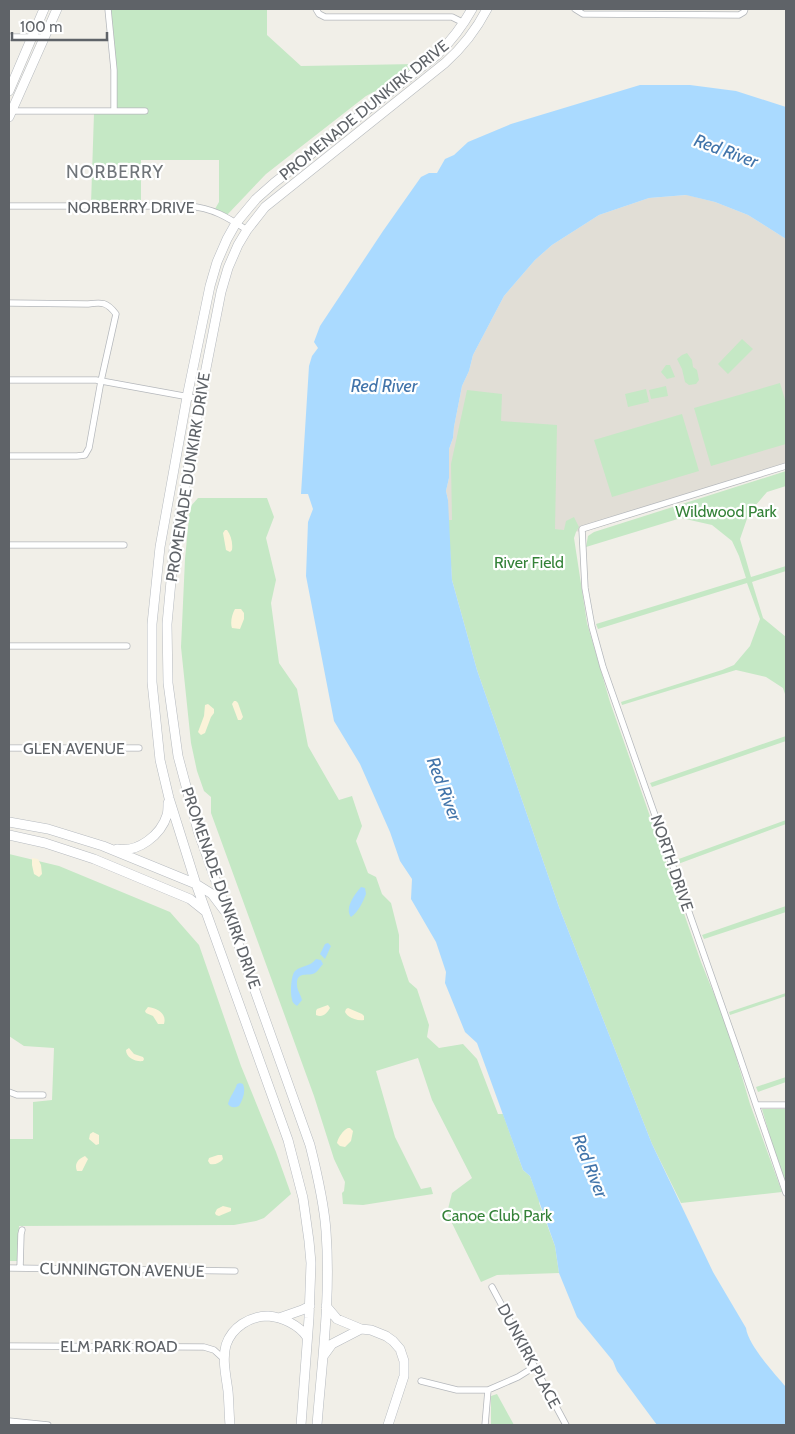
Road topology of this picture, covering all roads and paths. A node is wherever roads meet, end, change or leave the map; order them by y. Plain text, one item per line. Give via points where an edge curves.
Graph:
1 (44, 9) edge
2 (56, 9) edge
3 (108, 9) edge
4 (316, 9) edge
5 (472, 9) edge
6 (487, 9) edge
7 (575, 9) edge
8 (746, 9) edge
9 (464, 23) junction
10 (9, 37) edge
11 (32, 37) junction
12 (45, 37) junction
13 (9, 91) edge
14 (114, 111) junction
15 (145, 111) dead end
16 (10, 113) edge
17 (9, 206) edge
18 (236, 223) junction
19 (247, 230) junction
20 (9, 303) edge
21 (9, 380) edge
22 (101, 381) junction
23 (187, 397) junction
24 (200, 399) junction
25 (9, 456) edge
26 (786, 466) edge
27 (9, 545) edge
28 (124, 545) dead end
29 (152, 629) junction
30 (167, 630) junction
31 (9, 646) edge
32 (126, 646) dead end
33 (9, 748) edge
34 (139, 748) dead end
35 (169, 798) junction
36 (9, 822) edge
37 (32, 826) junction
38 (9, 834) edge
39 (23, 837) junction
40 (103, 846) junction
41 (196, 884) junction
42 (207, 913) junction
43 (229, 916) junction
44 (9, 1092) edge
45 (43, 1095) dead end
46 (756, 1105) junction
47 (786, 1105) edge
48 (786, 1193) edge
49 (22, 1230) dead end
50 (9, 1268) edge
51 (20, 1268) junction
52 (235, 1271) dead end
53 (492, 1287) dead end
54 (310, 1306) junction
55 (326, 1306) junction
56 (279, 1318) junction
57 (361, 1329) junction
58 (307, 1337) junction
59 (9, 1346) edge
60 (224, 1360) junction
61 (322, 1363) junction
62 (534, 1367) junction
63 (420, 1381) dead end
64 (488, 1390) junction
65 (9, 1421) edge
66 (48, 1425) edge
67 (230, 1425) edge
68 (301, 1425) edge
69 (317, 1425) edge
70 (388, 1425) edge
71 (485, 1425) edge
72 (566, 1425) edge

1 - 11 main road
2 - 12 main road
3 - 14 street
4 - 9 street via 325,17 452,17
5 - 9 main road, PROMENADE DUNKIRK DRIVE
6 - 19 main road, PROMENADE DUNKIRK DRIVE via 462,47 445,63 265,207
7 - 8 street via 583,14 739,15
9 - 18 main road, PROMENADE DUNKIRK DRIVE via 437,56 274,183
10 - 11 street
11 - 12 street
11 - 13 main road
12 - 16 main road
14 - 15 street
14 - 16 street
17 - 18 street, NORBERRY DRIVE via 203,207
18 - 19 street, NORBERRY DRIVE
18 - 23 main road, PROMENADE DUNKIRK DRIVE via 217,262 210,286
19 - 24 main road, PROMENADE DUNKIRK DRIVE via 228,268 221,292
20 - 22 street via 100,302 110,306 116,314
21 - 22 street
22 - 23 street
22 - 25 street via 85,455
23 - 24 street
23 - 29 main road, PROMENADE DUNKIRK DRIVE via 160,547
24 - 30 main road, PROMENADE DUNKIRK DRIVE via 174,549
26 - 46 street, NORTH DRIVE via 582,529 585,588 603,667
27 - 28 street
29 - 30 main road
29 - 35 main road, PROMENADE DUNKIRK DRIVE via 153,694 160,760
30 - 43 main road, PROMENADE DUNKIRK DRIVE via 168,683 178,756 198,830
31 - 32 street
33 - 34 street, GLEN AVENUE
35 - 40 main road via 164,821 158,832 144,844 125,850
35 - 41 main road, PROMENADE DUNKIRK DRIVE
36 - 37 main road
37 - 39 main road via 34,832 31,836
37 - 40 main road
38 - 39 main road
39 - 42 main road via 69,850 144,879 190,899
40 - 41 main road
41 - 42 main road, PROMENADE DUNKIRK DRIVE
41 - 43 main road via 212,894
42 - 54 main road, PROMENADE DUNKIRK DRIVE via 293,1157 309,1241
43 - 55 main road, PROMENADE DUNKIRK DRIVE via 310,1145 326,1230
44 - 45 street
46 - 47 street
46 - 48 street, NORTH DRIVE
49 - 51 street
50 - 51 street, CUNNINGTON AVENUE
51 - 52 street, CUNNINGTON AVENUE
53 - 62 street, DUNKIRK PLACE
54 - 56 main road
54 - 58 main road, PROMENADE DUNKIRK DRIVE
55 - 57 main road via 337,1319
55 - 61 main road, PROMENADE DUNKIRK DRIVE
56 - 58 main road
56 - 60 main road via 265,1316 243,1323 230,1337
57 - 61 main road via 332,1344
57 - 70 main road via 386,1336 403,1355 404,1376
58 - 68 main road, PROMENADE DUNKIRK DRIVE
59 - 60 street, ELM PARK ROAD via 204,1347 214,1350
60 - 67 main road
61 - 69 main road, PROMENADE DUNKIRK DRIVE
62 - 64 street via 518,1378
62 - 72 street, DUNKIRK PLACE
63 - 64 street via 457,1390
64 - 71 street
65 - 66 street

